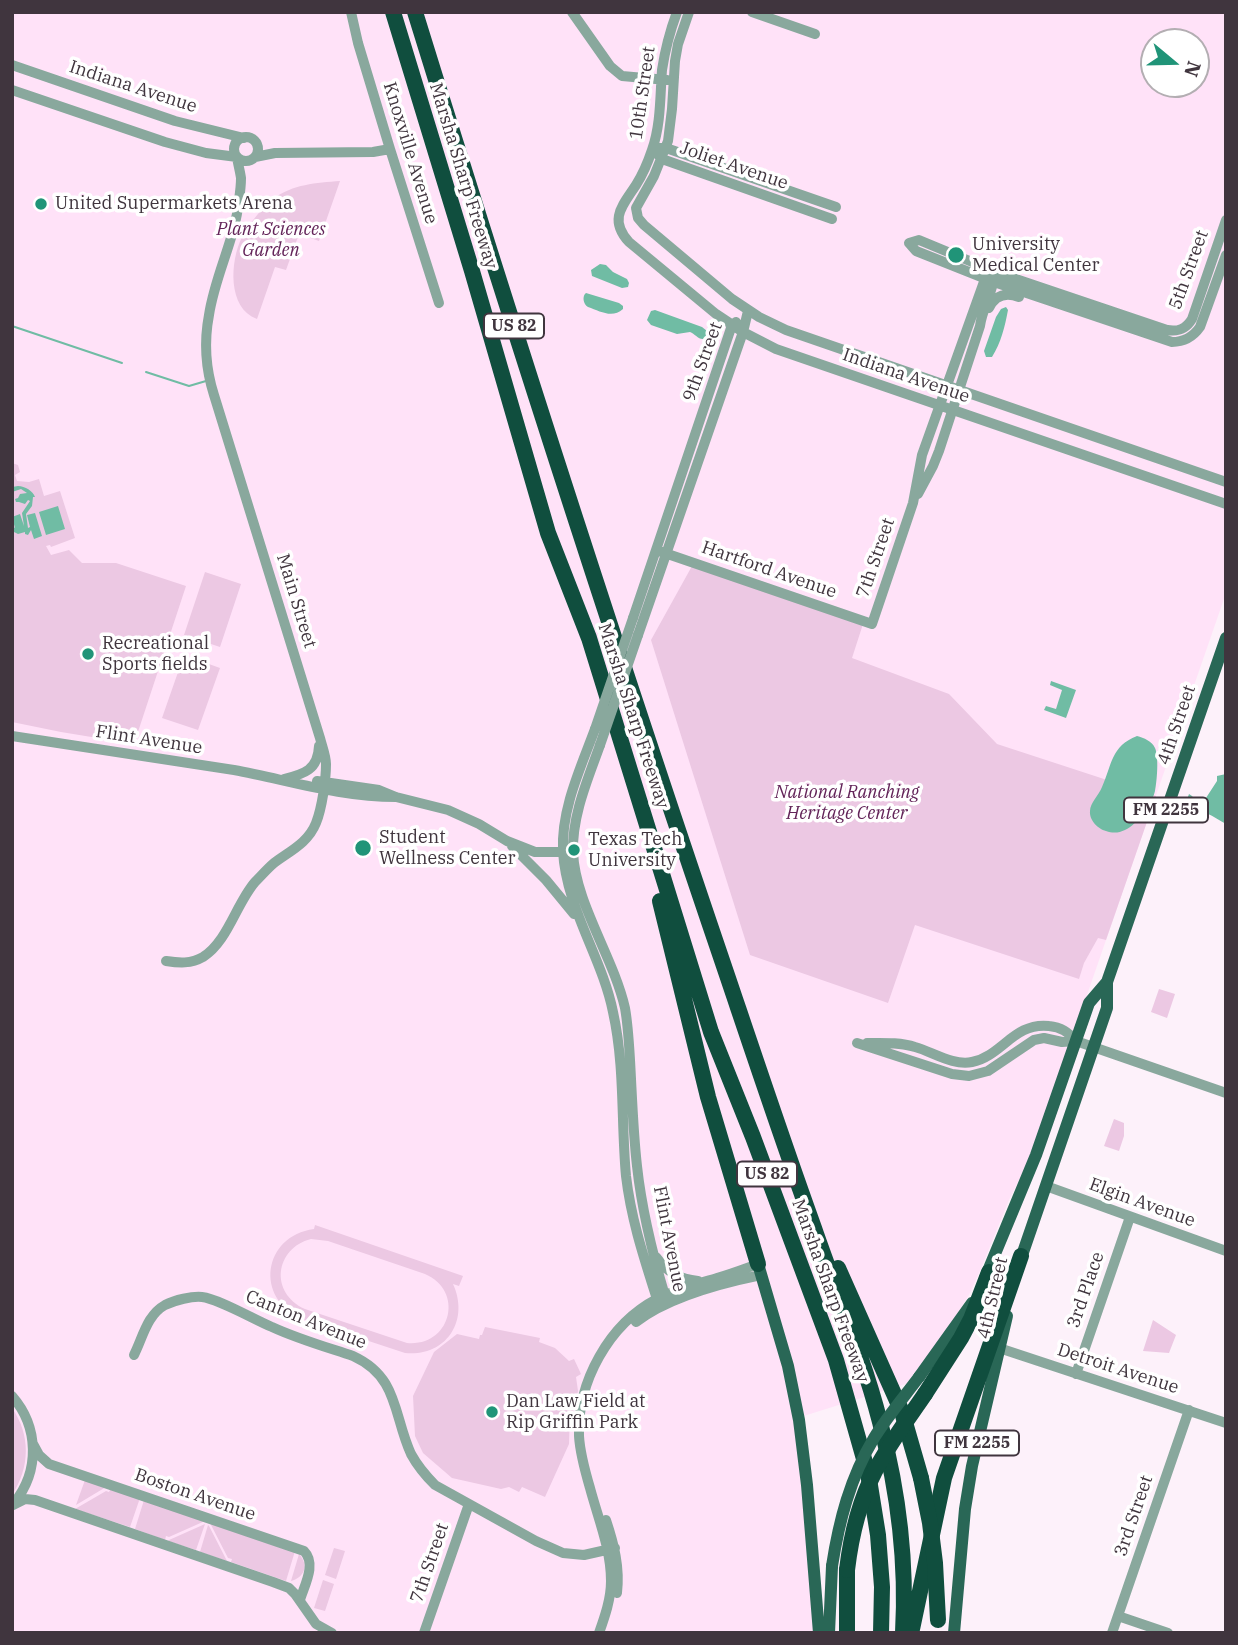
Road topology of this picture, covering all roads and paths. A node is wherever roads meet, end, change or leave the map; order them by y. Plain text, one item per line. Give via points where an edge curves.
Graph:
1 (351, 12) edge
2 (393, 12) edge
3 (415, 12) edge
4 (572, 12) edge
5 (677, 12) edge
6 (689, 12) edge
7 (752, 12) edge
8 (815, 34) dead end
9 (12, 65) edge
10 (668, 80) junction
11 (12, 90) edge
12 (249, 139) junction
13 (390, 149) junction
14 (653, 149) junction
15 (275, 153) junction
16 (664, 154) junction
17 (237, 157) junction
18 (253, 158) junction
19 (241, 180) junction
20 (836, 207) dead end
21 (636, 212) joint
22 (619, 214) joint
23 (832, 219) dead end
24 (1226, 220) edge
25 (1224, 238) edge
26 (914, 242) dead end
27 (1226, 255) edge
28 (991, 277) junction
29 (1033, 296) junction
30 (439, 303) dead end
31 (748, 311) junction
32 (732, 325) junction
33 (980, 326) junction
34 (743, 332) junction
35 (1185, 334) junction
36 (946, 386) junction
37 (959, 390) junction
38 (939, 406) junction
39 (952, 411) junction
40 (1226, 482) edge
41 (913, 503) junction
42 (1226, 504) edge
43 (661, 552) junction
44 (872, 624) joint
45 (1226, 638) edge
46 (615, 723) junction
47 (319, 734) junction
48 (12, 736) edge
49 (40, 740) junction
50 (12, 742) edge
51 (281, 779) junction
52 (323, 785) junction
53 (507, 841) junction
54 (568, 852) junction
55 (584, 928) junction
56 (166, 961) dead end
57 (1107, 982) junction
58 (1076, 1041) junction
59 (1094, 1047) junction
60 (1226, 1093) edge
61 (790, 1161) junction
62 (1046, 1186) junction
63 (1130, 1217) junction
64 (1226, 1251) edge
65 (653, 1254) junction
66 (1021, 1256) junction
67 (759, 1270) junction
68 (989, 1272) junction
69 (704, 1282) junction
70 (662, 1300) junction
71 (999, 1348) junction
72 (134, 1354) dead end
73 (1076, 1374) junction
74 (12, 1396) edge
75 (1189, 1410) junction
76 (1226, 1423) edge
77 (33, 1444) junction
78 (468, 1504) junction
79 (13, 1505) edge
80 (611, 1549) junction
81 (840, 1568) junction
82 (300, 1601) junction
83 (1118, 1616) junction
84 (938, 1627) edge
85 (332, 1633) edge
86 (424, 1633) edge
87 (600, 1633) edge
88 (607, 1633) edge
89 (820, 1633) edge
90 (829, 1633) edge
91 (847, 1633) edge
92 (881, 1633) edge
93 (904, 1633) edge
94 (911, 1633) edge
95 (954, 1633) edge
96 (1112, 1633) edge
97 (1168, 1633) edge

1 - 13 street, Knoxville Avenue
2 - 46 highway, Marsha Sharp Freeway / US 82 via 548,533 589,638
3 - 61 highway, Marsha Sharp Freeway / US 82 via 670,808
4 - 10 street via 622,76
5 - 10 street, 10th Street via 666,48
6 - 10 street, 10th Street
7 - 8 street
9 - 12 street, Indiana Avenue via 175,121
10 - 14 street, 10th Street
10 - 16 street, 10th Street via 672,118
11 - 17 street via 185,148
12 - 15 street, Indiana Avenue
12 - 17 street via 235,145
12 - 18 street via 257,150
13 - 15 street
13 - 30 street, Knoxville Avenue
14 - 16 street, Joliet Avenue
14 - 22 street, 10th Street
15 - 18 street
16 - 20 street, Joliet Avenue
16 - 21 street, 10th Street
16 - 23 street, Joliet Avenue
17 - 18 street
17 - 19 street, Main Street
18 - 19 street, Main Street
19 - 47 street, Main Street via 234,230 209,315 207,362
21 - 31 street, Indiana Avenue via 648,229
22 - 32 street, Indiana Avenue via 621,232 629,242
24 - 25 street, 5th Street
25 - 35 street, 5th Street
26 - 28 street
27 - 35 street, 5th Street via 1202,324 1195,334
28 - 29 street
28 - 33 street, 7th Street
28 - 35 street
28 - 36 street, 7th Street
29 - 33 street via 998,297
29 - 35 street via 1167,341 1176,342
31 - 32 street, 9th Street
31 - 34 street, 9th Street
31 - 36 street, Indiana Avenue via 792,332
32 - 34 street, Indiana Avenue
32 - 43 street, 9th Street
33 - 37 street, 7th Street
34 - 38 street, Indiana Avenue via 776,349
34 - 43 street, 9th Street
36 - 37 street, Indiana Avenue
36 - 38 street, 7th Street
37 - 39 street, 7th Street
37 - 40 street, Indiana Avenue
38 - 39 street, Indiana Avenue
38 - 41 street, 7th Street via 922,455
39 - 41 street, 7th Street via 933,467
39 - 42 street, Indiana Avenue
41 - 44 street, 7th Street
43 - 44 street, Hartford Avenue
43 - 54 street, 9th Street, bridge
43 - 54 street, 9th Street, bridge via 633,618 570,800 564,830
45 - 57 main road, 4th Street / FM 2255
46 - 67 highway via 615,743 641,828 708,1097
46 - 92 highway, Marsha Sharp Freeway / US 82 via 710,1032 758,1150 852,1412 878,1535
47 - 51 street via 318,757 312,767
47 - 52 street, Main Street via 326,762
48 - 49 street, Flint Avenue
49 - 50 street
49 - 51 street, Flint Avenue
51 - 52 street, Flint Avenue
52 - 53 street, Flint Avenue via 379,790 448,810
52 - 56 street, Main Street via 311,833 256,881 209,952 186,963
53 - 54 street, Flint Avenue via 535,852
53 - 55 street, Flint Avenue
54 - 55 street, Flint Avenue via 571,893
54 - 65 street, Flint Avenue via 621,992 637,1167
55 - 70 street, Flint Avenue via 614,1016 626,1170 636,1232
57 - 58 main road, 4th Street / FM 2255 via 1089,1003
57 - 59 main road, 4th Street / FM 2255 via 1107,1008
58 - 58 street via 1066,1030 1032,1026 987,1056 967,1063 911,1045 857,1043 969,1076 988,1071 1034,1040
58 - 59 street
58 - 68 main road, 4th Street / FM 2255
59 - 60 street
59 - 62 main road, 4th Street / FM 2255
61 - 84 highway, bridge via 902,1412 930,1523
61 - 93 highway, Marsha Sharp Freeway / US 82 via 879,1420 901,1540
62 - 63 street, Elgin Avenue
62 - 66 main road, 4th Street / FM 2255
63 - 64 street, Elgin Avenue
63 - 73 street, 3rd Place
65 - 69 street via 674,1275
65 - 70 street, Flint Avenue
66 - 71 main road, 4th Street / FM 2255
66 - 94 highway via 944,1478
67 - 69 street
67 - 70 street via 710,1289
67 - 89 main road via 799,1420
68 - 81 highway, bridge via 961,1338 874,1474
68 - 81 main road, FM 2255, bridge via 970,1307 875,1436 859,1466 838,1531
69 - 70 street
70 - 80 street via 631,1317 609,1341 594,1366 581,1406 584,1469
71 - 73 street, Detroit Avenue
71 - 95 main road, 4th Street / FM 2255 via 965,1509
72 - 78 street, Canton Avenue via 160,1309 199,1297 354,1356 388,1386 422,1471 435,1485
73 - 75 street, Detroit Avenue
74 - 77 street via 26,1416
75 - 76 street, Detroit Avenue
75 - 83 street, 3rd Street
77 - 79 street via 29,1478
77 - 82 street, Boston Avenue via 49,1464 304,1551 310,1566
78 - 80 street, Canton Avenue via 563,1553
78 - 86 street, 7th Street
79 - 82 street via 35,1500 289,1588
80 - 87 street via 611,1581
80 - 88 street via 618,1582
81 - 90 main road, FM 2255
81 - 91 highway
82 - 85 street via 310,1617
83 - 96 street, 3rd Street
83 - 97 street

